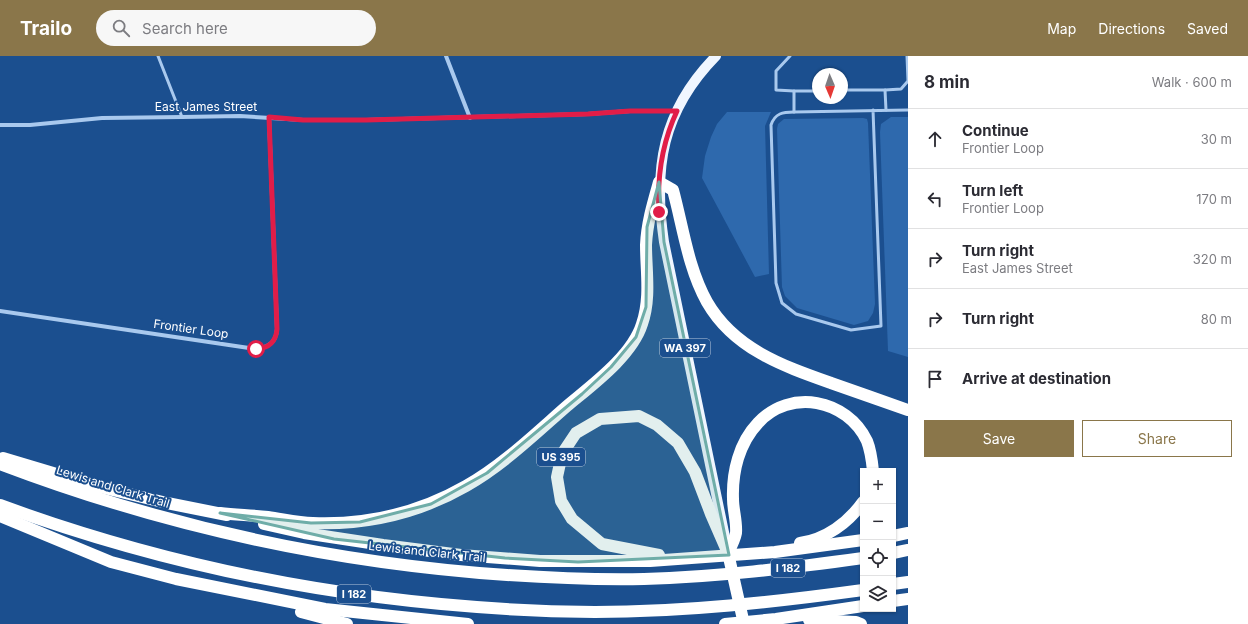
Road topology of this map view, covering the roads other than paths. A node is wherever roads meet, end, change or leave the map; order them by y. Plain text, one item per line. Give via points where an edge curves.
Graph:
1 (158, 56) edge
2 (446, 56) edge
3 (716, 56) edge
4 (790, 56) edge
5 (907, 56) edge
6 (848, 90) edge
7 (885, 90) junction
8 (794, 91) junction
9 (812, 91) edge
10 (873, 110) junction
11 (886, 110) junction
12 (908, 110) edge
13 (677, 111) junction
14 (794, 112) junction
15 (182, 117) junction
16 (269, 117) junction
17 (470, 118) junction
18 (0, 125) edge
19 (659, 182) junction
20 (0, 311) edge
21 (908, 410) edge
22 (0, 457) edge
23 (0, 464) edge
24 (872, 468) edge
25 (861, 504) edge
26 (0, 505) edge
27 (220, 513) junction
28 (715, 514) junction
29 (0, 516) edge
30 (908, 533) edge
31 (896, 535) edge
32 (860, 540) edge
33 (908, 550) edge
34 (775, 552) junction
35 (896, 552) edge
36 (728, 553) junction
37 (687, 557) junction
38 (860, 558) edge
39 (908, 582) edge
40 (896, 584) edge
41 (860, 590) edge
42 (237, 592) junction
43 (908, 599) edge
44 (896, 601) edge
45 (860, 606) edge
46 (776, 619) junction
47 (347, 624) edge
48 (468, 624) edge
49 (727, 624) edge
50 (744, 624) edge
51 (861, 624) edge

1 - 15 lane
2 - 17 street
3 - 13 main road, WA 397 via 697,78
4 - 8 lane via 776,71 776,90
5 - 7 lane via 908,81 901,89
6 - 7 lane
7 - 11 lane
8 - 9 lane
8 - 14 lane
10 - 11 lane
10 - 14 lane
10 - 14 lane via 881,326 855,331 796,314 782,303 778,294 771,128 773,119 779,114
11 - 12 lane
13 - 17 street, East James Street
13 - 19 main road, WA 397 via 665,144
15 - 16 street, East James Street
15 - 18 street, East James Street
16 - 17 street, East James Street via 326,120
16 - 20 street, Frontier Loop via 277,329 276,339 270,345 248,348
19 - 21 highway via 673,190 689,257 700,287 708,303 730,331 753,350 776,363
19 - 27 highway via 647,227 648,289 642,324 636,337 616,362 588,388 487,473 431,504 400,514 360,522 311,523
19 - 28 main road, WA 397 via 659,212 664,242
22 - 27 highway via 100,487
23 - 38 highway, Lewis and Clark Trail / I 182 via 72,491 199,528 327,554 441,570 559,578 641,579 776,570
24 - 36 highway via 867,442 848,417 830,406 810,402 788,404 768,414 751,430 734,472 736,534
25 - 34 highway via 846,522 836,529
26 - 41 highway, I 182 via 114,543 235,574 328,591 433,604 570,611 650,610 720,606
27 - 37 highway via 319,536 460,555 578,562
28 - 36 highway, US 395
28 - 37 highway, US 395 via 678,443 657,425 639,416 600,418 576,433 562,454 557,477 562,501 572,519 602,544 654,554
29 - 42 highway via 111,562 176,580
30 - 31 highway
32 - 34 highway, US 395
33 - 35 highway
34 - 37 highway, US 395
36 - 50 highway, US 395, bridge
39 - 40 highway
42 - 47 highway
42 - 48 highway via 325,609
43 - 44 highway
45 - 46 highway
46 - 49 highway
46 - 51 highway

